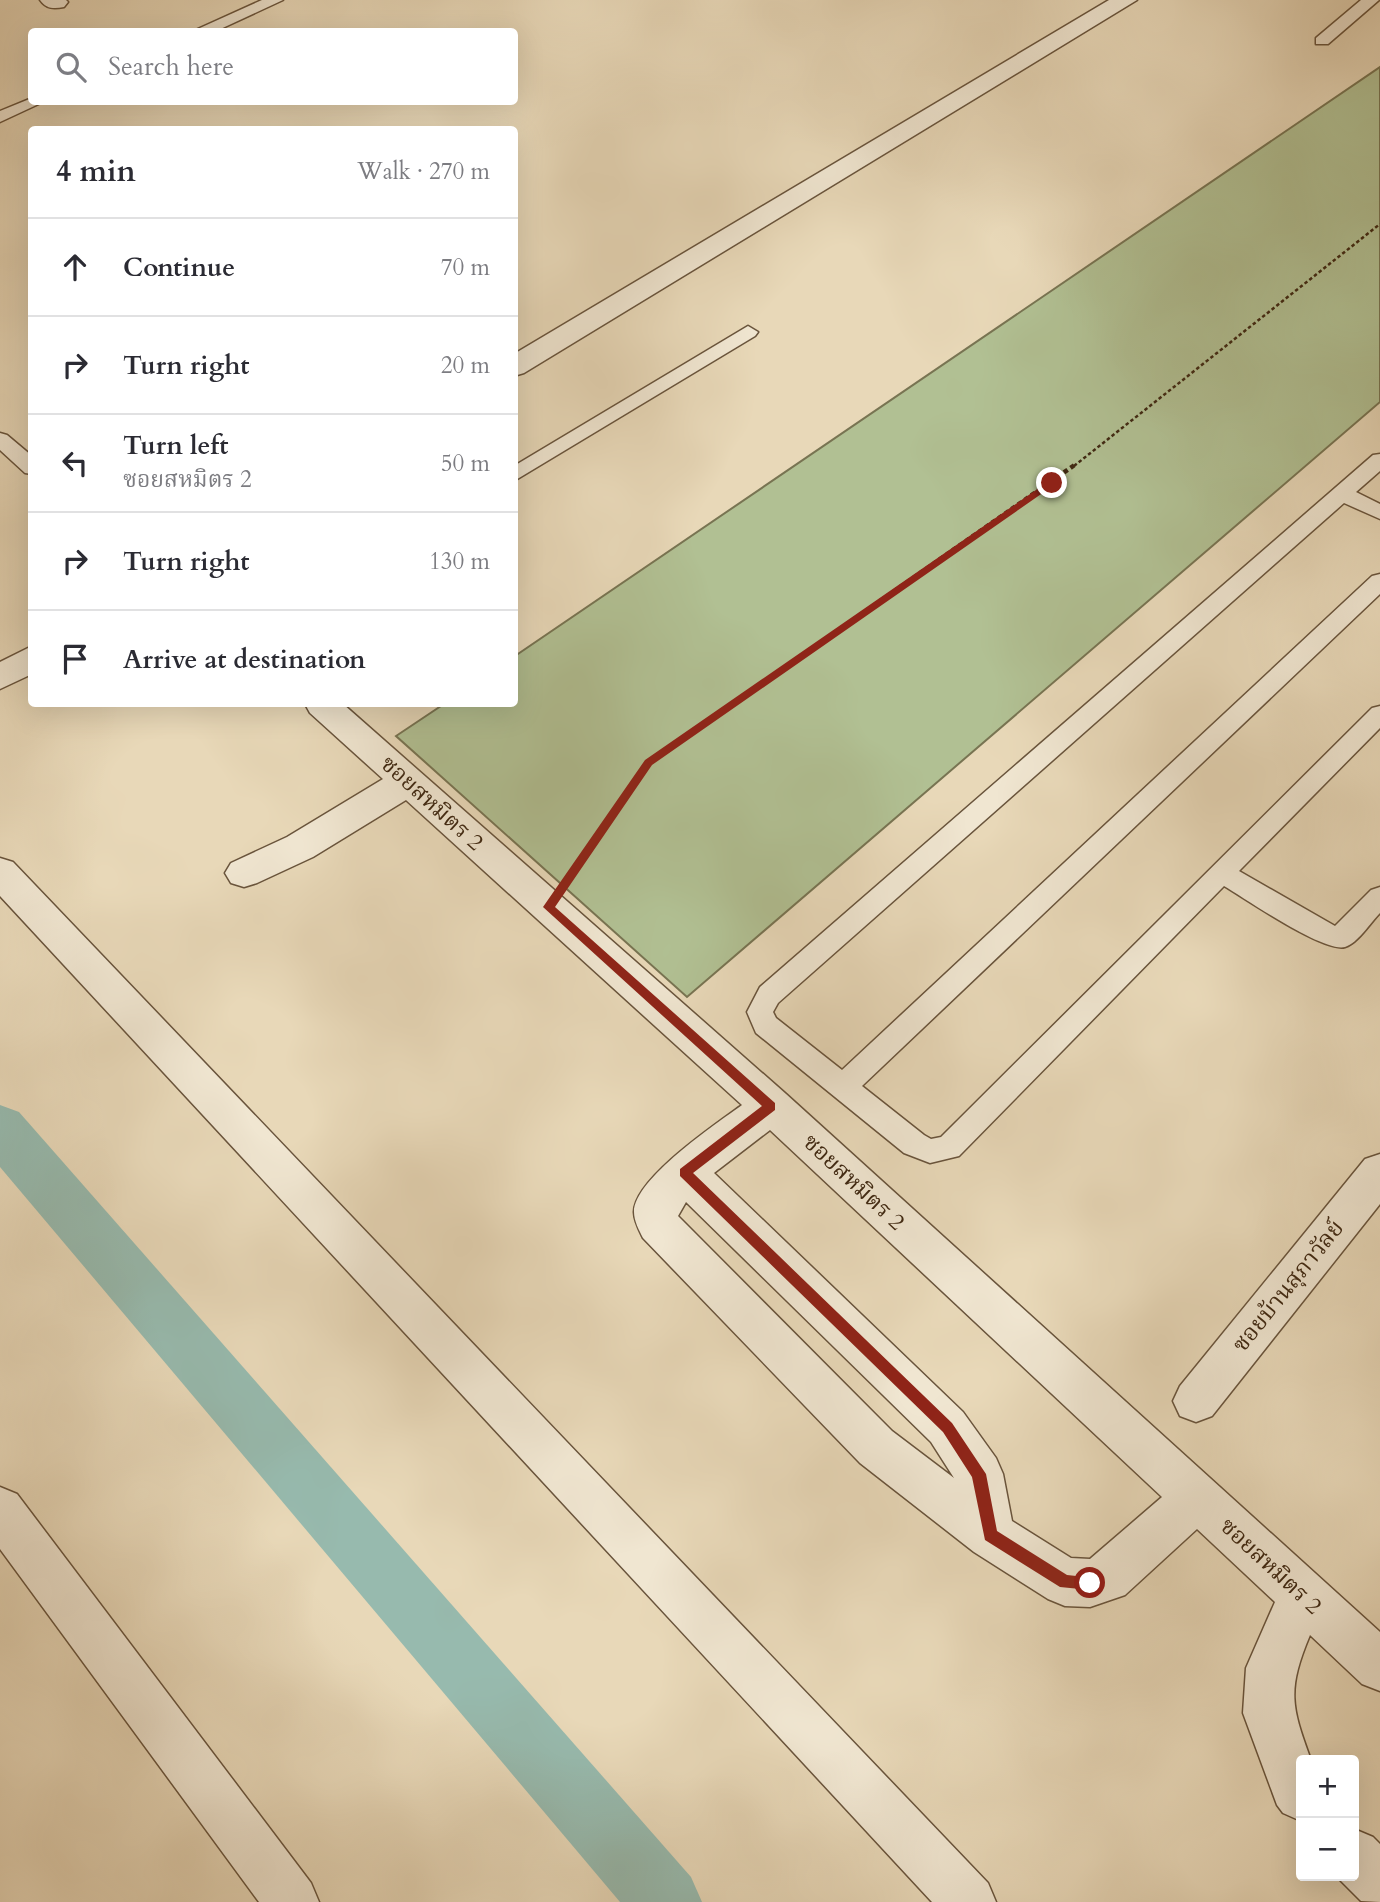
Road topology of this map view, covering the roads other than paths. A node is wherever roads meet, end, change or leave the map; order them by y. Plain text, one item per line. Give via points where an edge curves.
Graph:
1 (275, 0) edge
2 (1125, 0) edge
3 (1371, 0) edge
4 (209, 28) edge
5 (1322, 41) dead end
6 (28, 105) edge
7 (0, 117) edge
8 (748, 332) dead end
9 (518, 365) edge
10 (0, 439) edge
11 (1380, 460) edge
12 (28, 464) edge
13 (518, 473) edge
14 (1342, 494) junction
15 (1380, 512) edge
16 (1380, 581) edge
17 (28, 660) edge
18 (0, 677) edge
19 (325, 707) edge
20 (1380, 714) edge
21 (408, 781) junction
22 (0, 872) edge
23 (244, 873) dead end
24 (1222, 873) junction
25 (1380, 897) edge
26 (843, 1087) junction
27 (771, 1106) junction
28 (684, 1172) junction
29 (1380, 1172) edge
30 (1196, 1401) dead end
31 (1197, 1497) junction
32 (0, 1510) edge
33 (990, 1535) junction
34 (1304, 1595) junction
35 (1380, 1666) edge
36 (1296, 1788) edge
37 (1359, 1861) edge
38 (1380, 1882) edge
39 (292, 1902) edge
40 (969, 1902) edge

1 - 4 lane
2 - 9 street
3 - 5 lane
6 - 7 lane
8 - 13 lane
10 - 12 lane
11 - 14 lane
14 - 15 lane
14 - 26 lane via 769,995 760,1012 766,1025
16 - 26 lane
17 - 18 street
19 - 21 street, ซอยสหมิตร 2
20 - 24 lane
21 - 23 street via 300,847
21 - 27 street, ซอยสหมิตร 2
22 - 40 street
24 - 25 lane via 1340,938
24 - 26 lane via 948,1147 930,1151 914,1144
27 - 28 street
27 - 31 street, ซอยสหมิตร 2
28 - 33 street via 947,1427 979,1474
28 - 33 street via 655,1210 658,1225 876,1447
29 - 30 street, ซอยบ้านสุภาวัลย์
31 - 33 street via 1108,1578 1090,1583 1065,1582
31 - 34 street, ซอยสหมิตร 2
32 - 39 street
34 - 35 street, ซอยสหมิตร 2
34 - 36 street via 1271,1668 1268,1713
37 - 38 street

